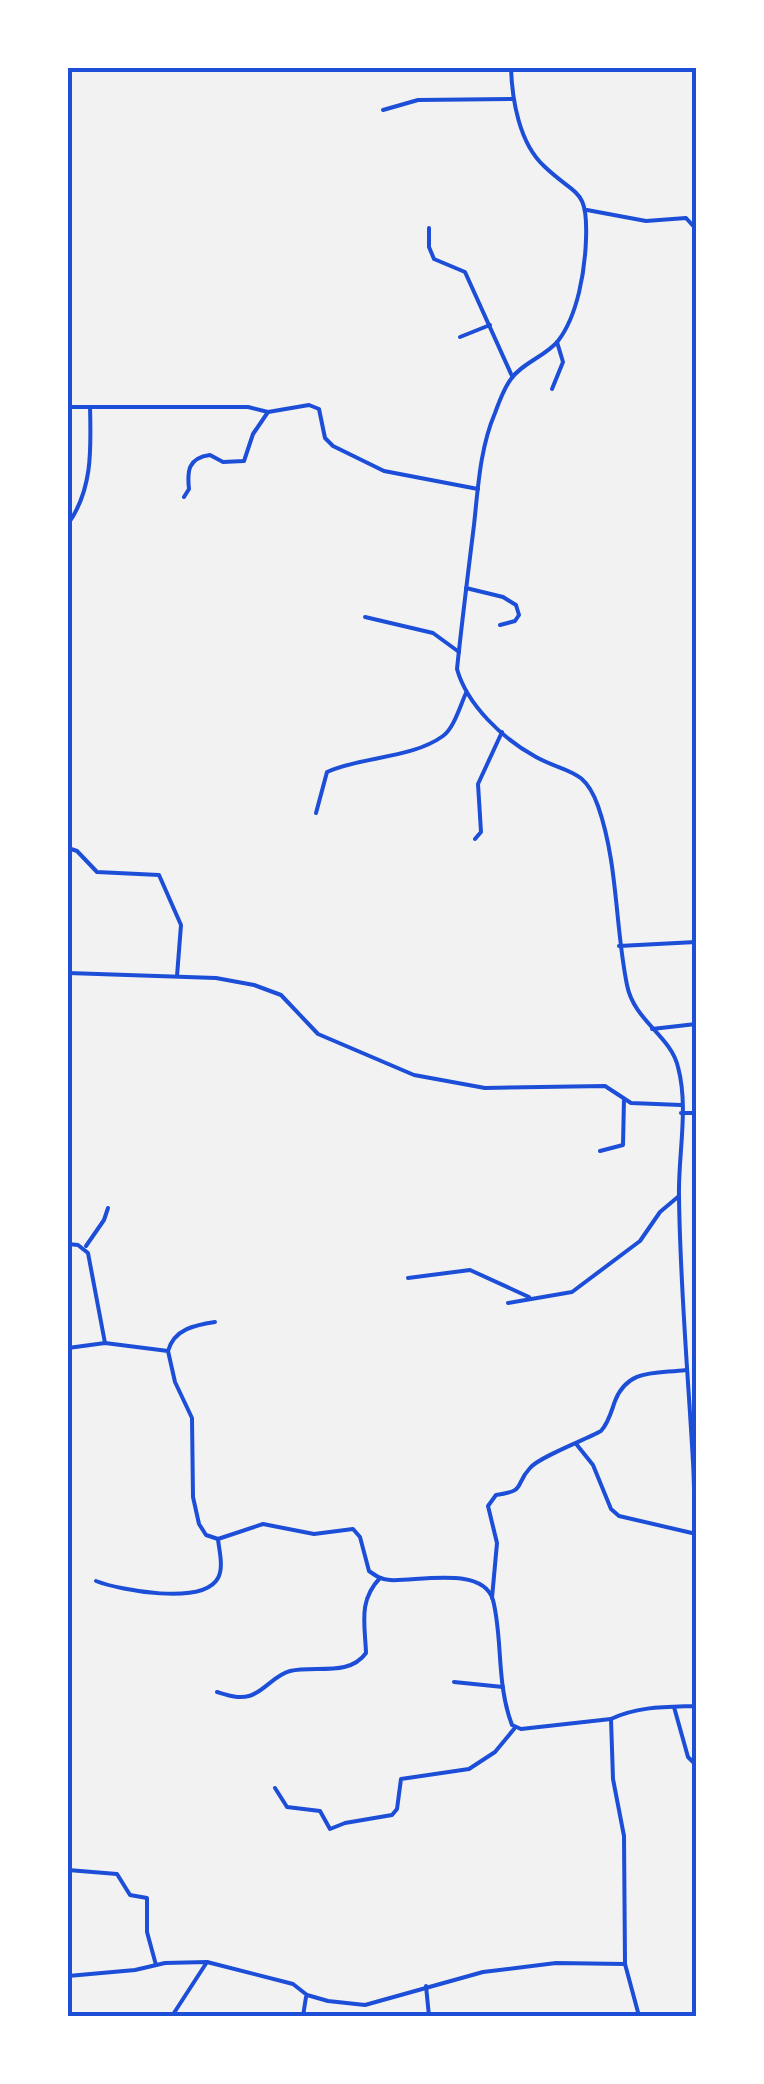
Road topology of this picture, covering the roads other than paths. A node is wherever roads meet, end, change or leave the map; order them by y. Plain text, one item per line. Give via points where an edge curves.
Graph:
1 (511, 68) edge
2 (512, 98) junction
3 (383, 110) dead end
4 (586, 210) junction
5 (429, 228) dead end
6 (696, 229) edge
7 (490, 325) junction
8 (460, 338) dead end
9 (557, 342) junction
10 (512, 376) junction
11 (552, 389) dead end
12 (68, 407) edge
13 (90, 407) junction
14 (268, 412) junction
15 (478, 489) junction
16 (184, 497) dead end
17 (68, 524) edge
18 (466, 588) junction
19 (365, 617) dead end
20 (500, 625) dead end
21 (459, 652) junction
22 (466, 693) junction
23 (502, 732) junction
24 (316, 813) dead end
25 (475, 839) dead end
26 (68, 848) edge
27 (696, 942) edge
28 (619, 946) junction
29 (68, 973) edge
30 (178, 976) junction
31 (696, 1024) edge
32 (651, 1029) junction
33 (624, 1098) junction
34 (682, 1105) junction
35 (681, 1113) junction
36 (696, 1113) edge
37 (600, 1151) dead end
38 (678, 1196) junction
39 (108, 1208) dead end
40 (68, 1244) edge
41 (84, 1248) junction
42 (408, 1278) dead end
43 (534, 1299) junction
44 (508, 1302) dead end
45 (215, 1322) dead end
46 (105, 1343) junction
47 (68, 1348) edge
48 (168, 1351) junction
49 (686, 1370) junction
50 (578, 1446) junction
51 (696, 1534) edge
52 (218, 1539) junction
53 (696, 1568) edge
54 (380, 1578) junction
55 (96, 1581) dead end
56 (492, 1598) junction
57 (454, 1682) dead end
58 (503, 1687) junction
59 (217, 1692) dead end
60 (696, 1706) edge
61 (674, 1707) junction
62 (611, 1719) junction
63 (516, 1728) junction
64 (696, 1765) edge
65 (275, 1788) dead end
66 (68, 1870) edge
67 (207, 1962) junction
68 (625, 1964) junction
69 (156, 1966) junction
70 (68, 1976) edge
71 (426, 1986) junction
72 (306, 1995) junction
73 (172, 2016) edge
74 (303, 2016) edge
75 (428, 2016) edge
76 (639, 2016) edge

1 - 2 street
2 - 3 street via 418,100
2 - 4 street via 532,152
4 - 6 street via 646,220 686,218
4 - 9 street via 582,273
5 - 7 street via 434,259 466,272
7 - 8 street
7 - 10 street
9 - 10 street
9 - 11 street via 563,362
10 - 15 street via 486,439
12 - 13 street
13 - 14 street
13 - 17 street via 86,485
14 - 15 street via 317,407 333,446 384,472
14 - 16 street via 244,461 222,462 210,454 191,464
15 - 18 street
18 - 20 street via 516,605 519,615
18 - 21 street
19 - 21 street via 433,632
21 - 22 street
22 - 23 street
22 - 24 street via 443,736 326,772
23 - 25 street via 478,784 481,832
23 - 28 street via 588,784 610,854
26 - 30 street via 104,874 160,875 182,925
27 - 28 street
28 - 32 street via 629,996
29 - 30 street
30 - 33 street via 234,980 272,992 318,1034 414,1074 485,1088 605,1086
31 - 32 street
32 - 34 street via 678,1066
33 - 34 street
33 - 37 street via 623,1146
34 - 35 street
35 - 36 street
35 - 38 street
38 - 43 street via 640,1240 572,1292
38 - 49 street
39 - 41 street
40 - 41 street
41 - 46 street
42 - 43 street via 470,1270
43 - 44 street
45 - 48 street via 180,1332
46 - 47 street
46 - 48 street
48 - 52 street via 192,1418 196,1512 206,1536
49 - 50 street via 630,1378 606,1425
49 - 51 street
50 - 51 street via 619,1516
50 - 56 street via 532,1464 519,1488 496,1495 488,1506 497,1543
51 - 53 street
52 - 54 street via 263,1524 314,1534 353,1528 369,1571
52 - 55 street via 220,1569 210,1586 143,1593
54 - 56 street via 468,1580
54 - 59 street via 364,1602 363,1658 347,1666 289,1671 250,1696
56 - 58 street
57 - 58 street
58 - 63 street
60 - 61 street
61 - 62 street
61 - 64 street
62 - 63 street
62 - 68 street via 624,1836
63 - 65 street via 482,1764 401,1779 392,1815 330,1828 322,1813 286,1807
66 - 69 street via 118,1874 128,1892 147,1898
67 - 69 street
67 - 72 street via 293,1984
67 - 73 street
68 - 71 street via 510,1968
68 - 76 street
69 - 70 street
71 - 72 street via 365,2005
71 - 75 street
72 - 74 street

